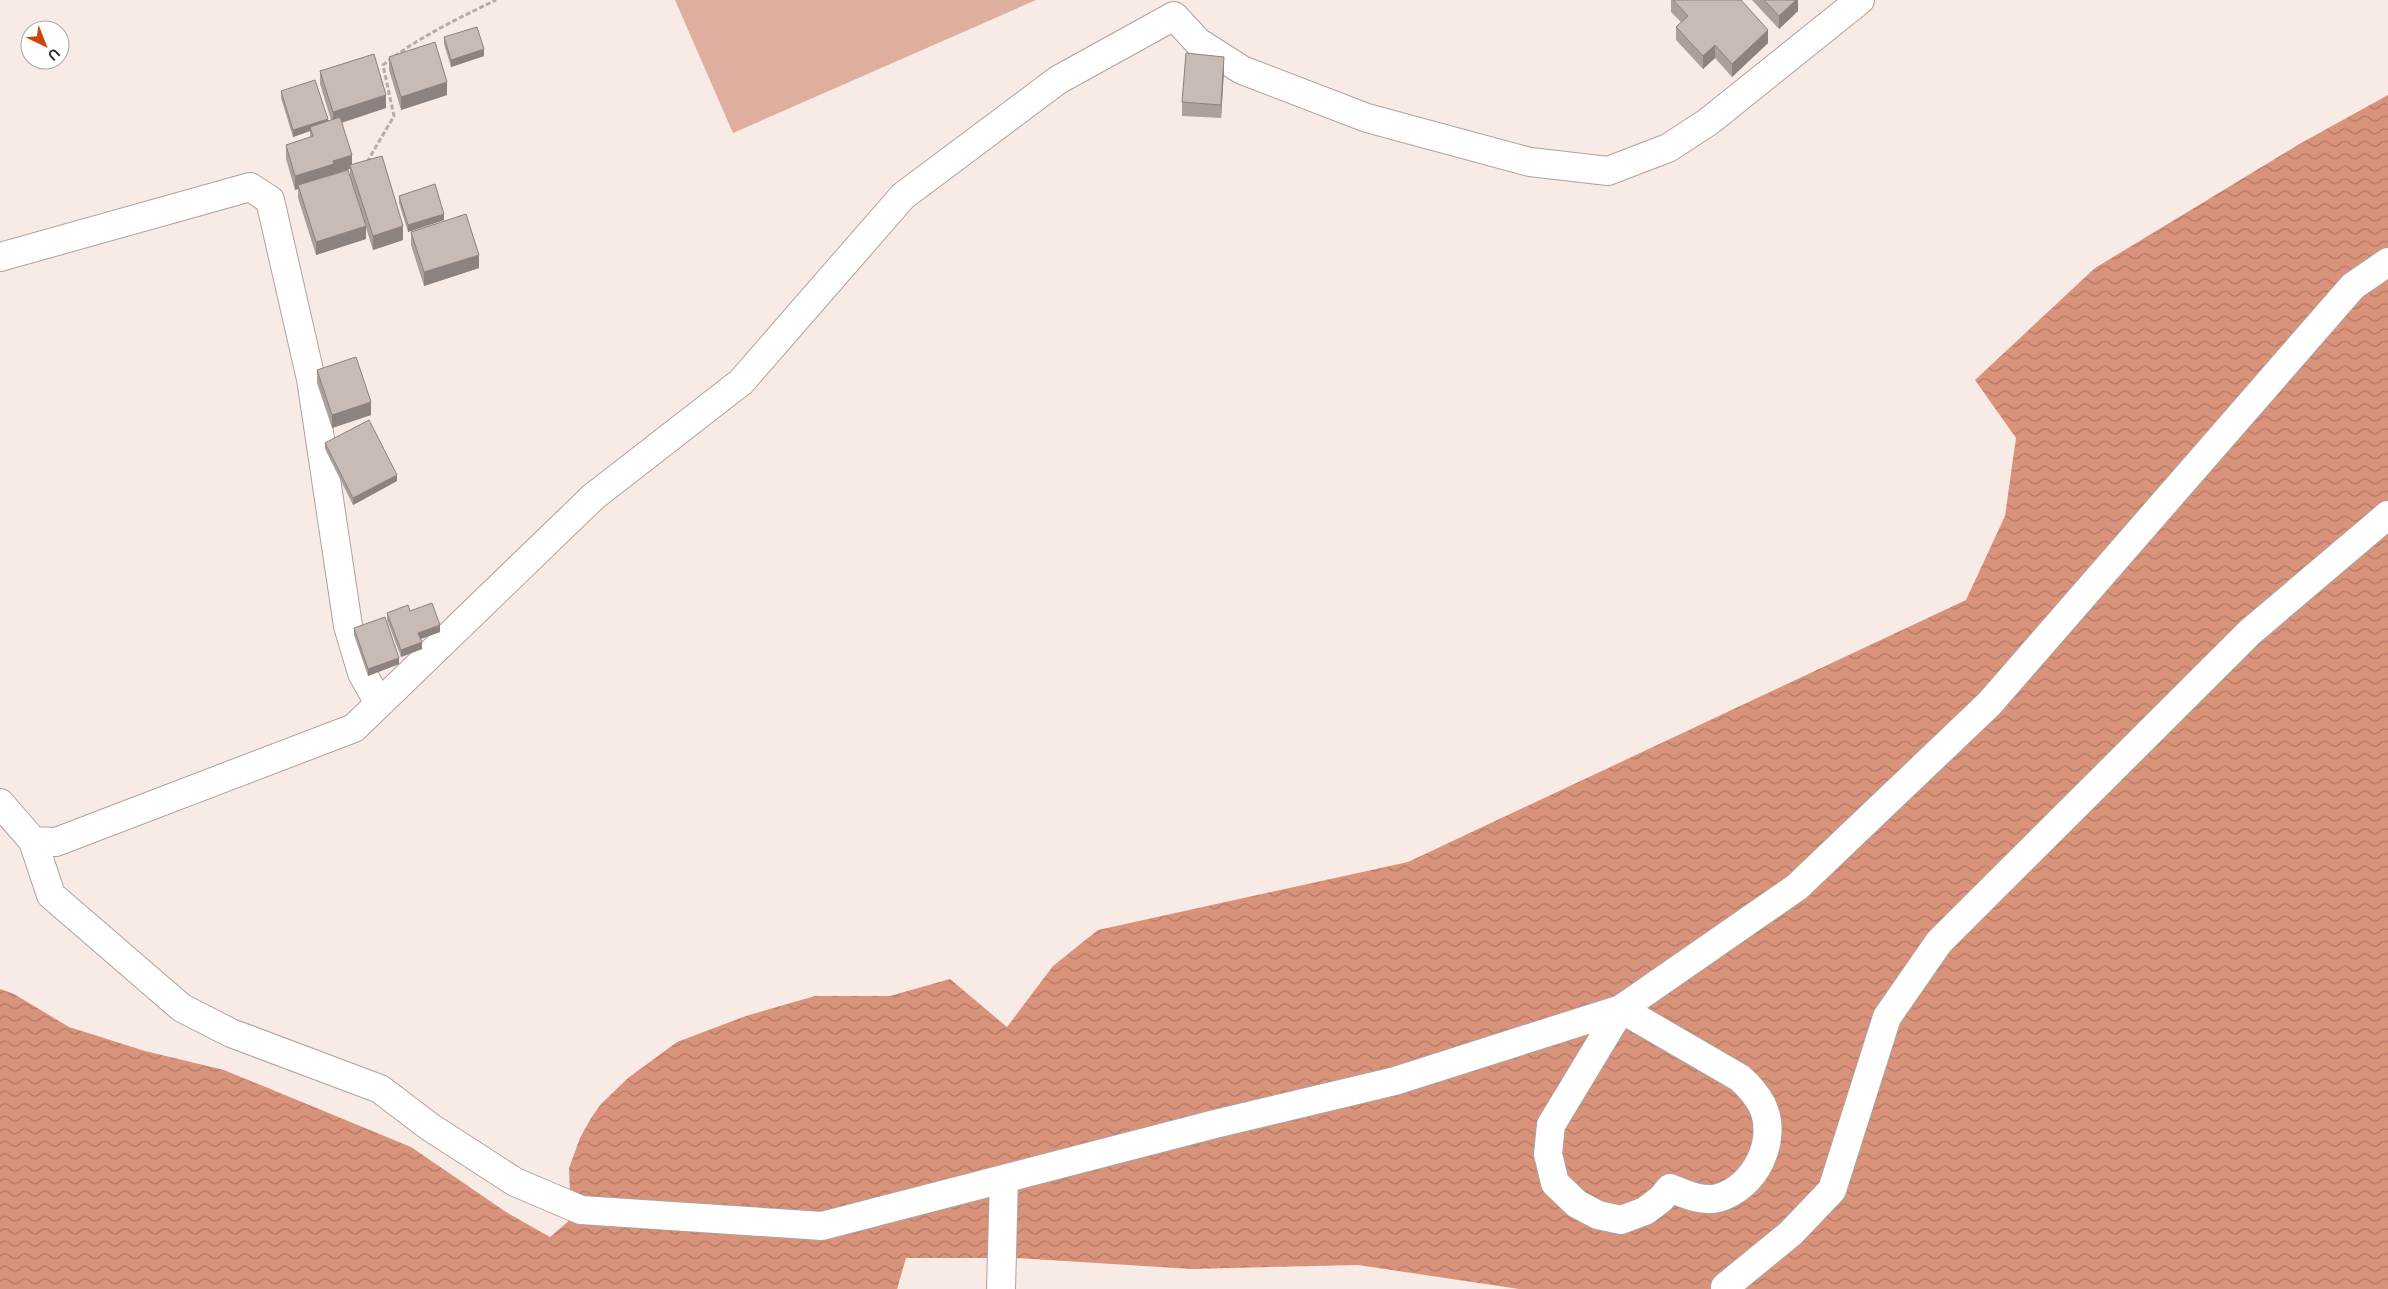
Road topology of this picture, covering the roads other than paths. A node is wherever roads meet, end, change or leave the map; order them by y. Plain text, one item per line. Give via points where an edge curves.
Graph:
1 (1860, 0) edge
2 (0, 257) edge
3 (2388, 262) edge
4 (2388, 516) edge
5 (379, 703) junction
6 (0, 803) edge
7 (33, 840) junction
8 (1621, 1010) junction
9 (1004, 1179) junction
10 (1724, 1287) dead end
11 (1001, 1289) edge

1 - 5 street via 1708,122 1668,148 1608,171 1530,162 1367,118 1242,70 1198,42 1174,16 1058,80 904,196 741,382 593,497
2 - 5 street via 250,187 270,200 311,379 348,626 362,673
3 - 8 street via 2353,286 1989,704 1797,887
4 - 10 street via 2250,632 1939,942 1887,1017 1832,1190 1791,1232
5 - 7 street via 354,728 56,842
6 - 7 street
7 - 9 street via 51,895 182,1008 231,1033 380,1089 430,1127 515,1182 570,1207 822,1226
8 - 8 street via 1551,1125 1548,1154 1555,1183 1577,1204 1598,1215 1621,1220 1645,1212 1670,1188 1696,1198 1717,1198 1748,1181 1766,1147 1763,1107 1752,1089 1740,1078
8 - 9 street via 1395,1081
9 - 11 street

